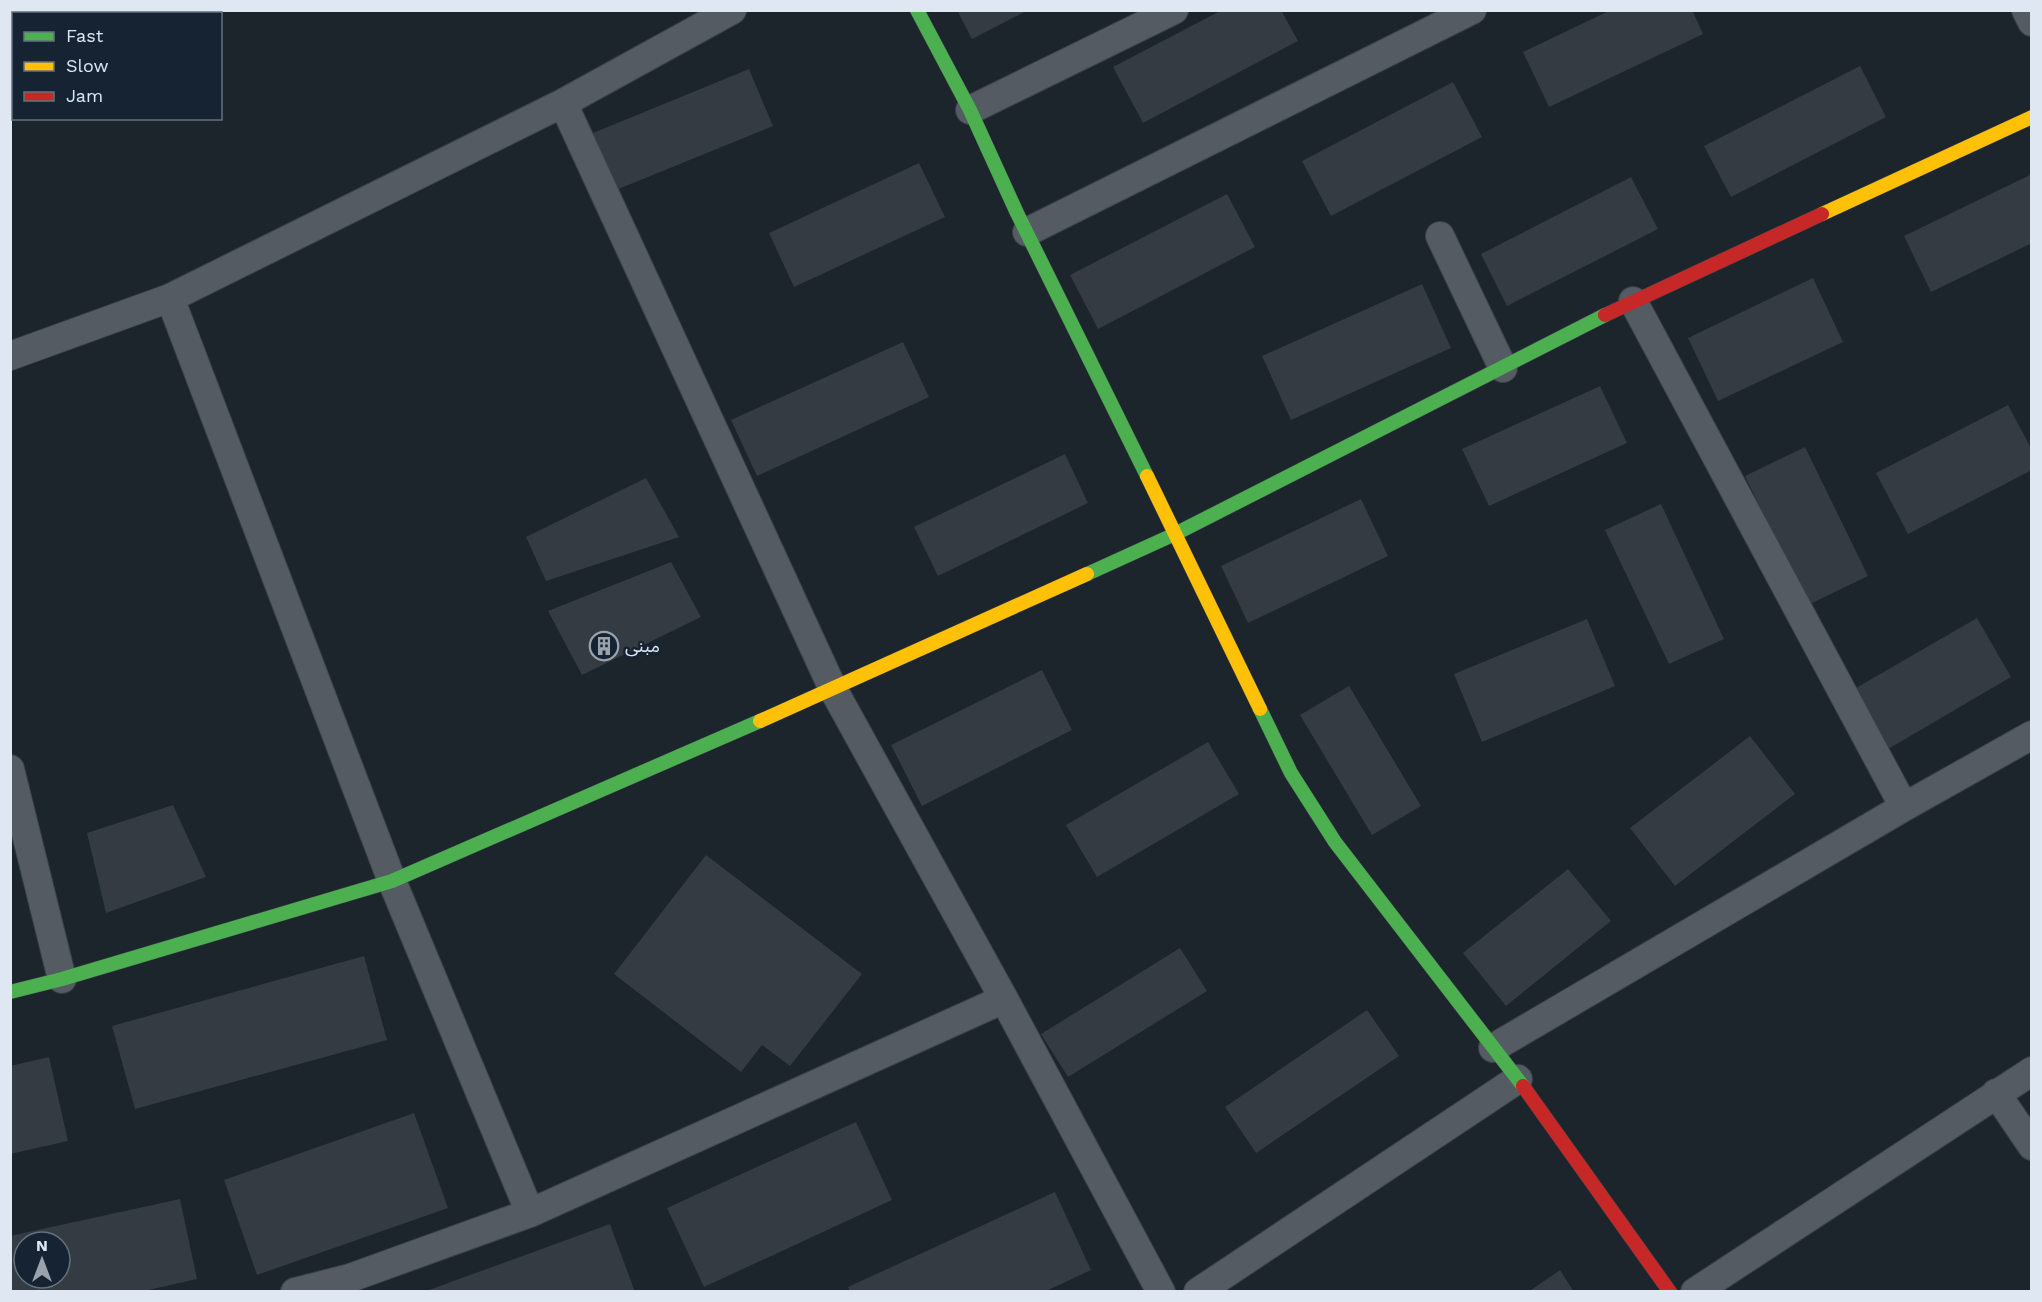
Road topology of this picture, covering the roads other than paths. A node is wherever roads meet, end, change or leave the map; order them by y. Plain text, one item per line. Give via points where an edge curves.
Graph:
1 (732, 10) edge
2 (917, 10) edge
3 (1174, 10) edge
4 (1472, 10) edge
5 (2026, 10) edge
6 (2031, 22) edge
7 (563, 103) junction
8 (970, 110) junction
9 (2031, 117) edge
10 (1027, 232) junction
11 (1440, 236) dead end
12 (170, 298) junction
13 (1634, 302) junction
14 (10, 356) edge
15 (1503, 368) junction
16 (1175, 534) junction
17 (833, 689) junction
18 (2031, 735) edge
19 (10, 769) edge
20 (1904, 807) junction
21 (392, 881) junction
22 (62, 979) junction
23 (10, 992) edge
24 (1004, 999) junction
25 (1493, 1047) junction
26 (2031, 1071) edge
27 (1518, 1079) junction
28 (1996, 1093) junction
29 (2031, 1146) edge
30 (530, 1213) junction
31 (295, 1292) edge
32 (1161, 1292) edge
33 (1198, 1292) edge
34 (1670, 1292) edge
35 (1695, 1292) edge

1 - 7 street
2 - 8 street
3 - 8 street
4 - 10 street
5 - 6 street
7 - 12 street
7 - 17 street
8 - 10 street
9 - 13 street
10 - 16 street
11 - 15 street
12 - 14 street
12 - 21 street
13 - 15 street
13 - 20 street
15 - 16 street
16 - 17 street
16 - 25 street via 1291,773 1335,842
17 - 21 street
17 - 24 street
18 - 20 street
19 - 22 street
20 - 25 street
21 - 22 street
21 - 30 street
22 - 23 street
24 - 30 street
24 - 32 street
25 - 27 street
26 - 28 street
27 - 33 street
27 - 34 street
28 - 29 street
28 - 35 street
30 - 31 street via 350,1278

